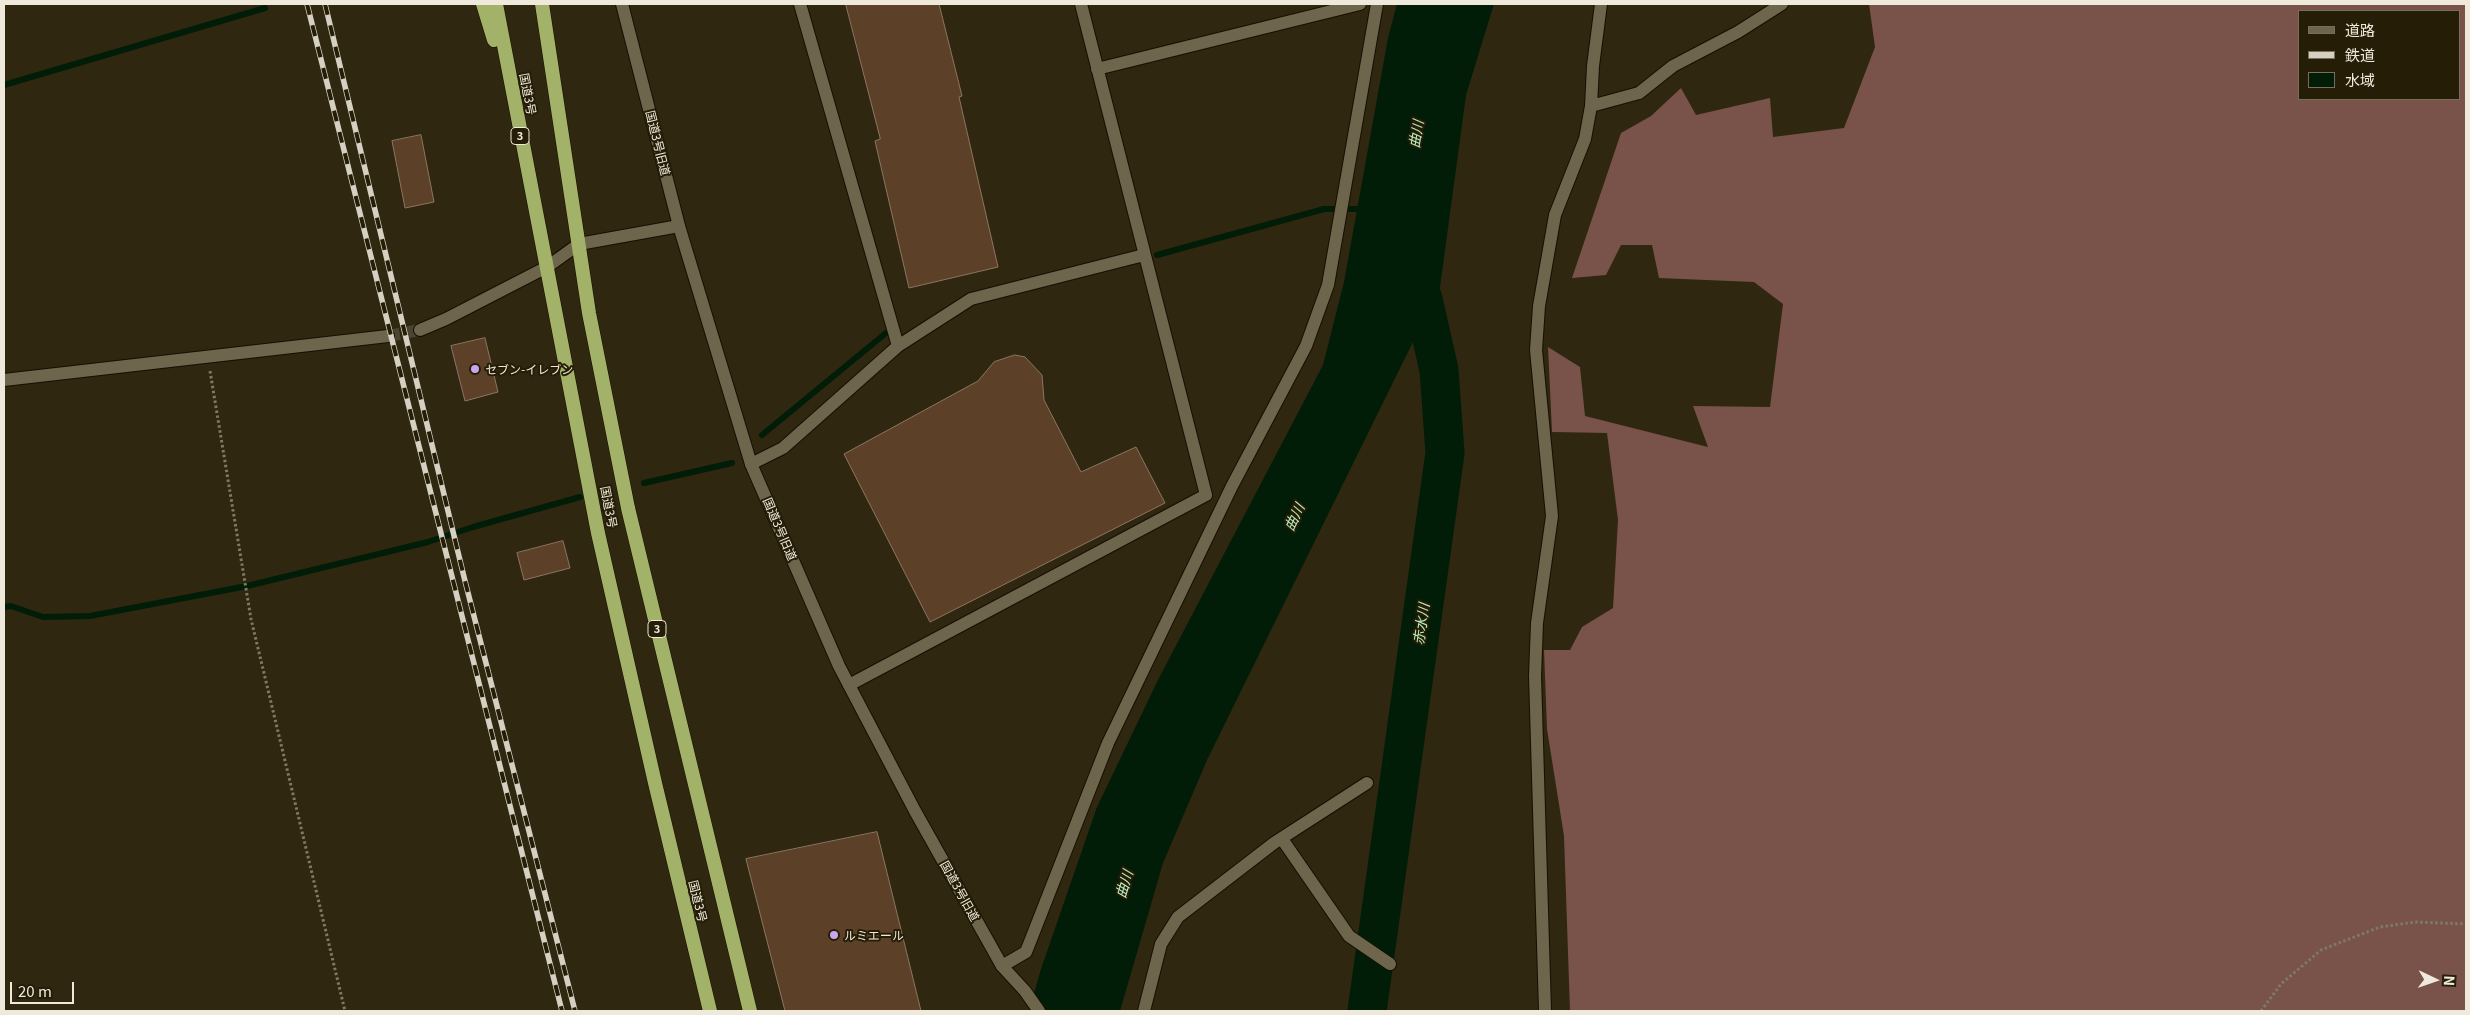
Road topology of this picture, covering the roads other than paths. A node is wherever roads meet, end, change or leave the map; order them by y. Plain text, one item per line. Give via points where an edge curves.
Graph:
1 (483, 4) edge
2 (496, 4) edge
3 (542, 4) edge
4 (622, 4) edge
5 (800, 4) edge
6 (1081, 4) edge
7 (1360, 4) edge
8 (1378, 4) edge
9 (1601, 4) edge
10 (1782, 4) edge
11 (1097, 69) junction
12 (513, 100) junction
13 (1591, 106) junction
14 (679, 226) junction
15 (579, 244) junction
16 (1144, 255) junction
17 (547, 267) junction
18 (420, 330) tunnel mouth
19 (388, 336) tunnel mouth
20 (898, 346) junction
21 (4, 380) edge
22 (751, 464) junction
23 (849, 685) junction
24 (1366, 784) dead end
25 (1282, 838) junction
26 (1390, 964) dead end
27 (1002, 966) junction
28 (710, 1011) edge
29 (750, 1011) edge
30 (1039, 1011) edge
31 (1144, 1011) edge
32 (1546, 1011) edge

1 - 12 highway
2 - 12 highway, 国道3号 / 3
3 - 15 highway, 国道3号 / 3
4 - 14 street, 国道3号旧道
5 - 20 street
6 - 11 street
7 - 11 street
8 - 27 street via 1328,285 1306,346 1232,486 1108,743 1026,952
9 - 13 street
10 - 13 street via 1738,32 1673,66 1639,93
11 - 16 street
12 - 17 highway, 国道3号 / 3
13 - 32 street via 1585,139 1554,215 1539,306 1536,350 1552,516 1537,623 1535,676
14 - 15 street
14 - 22 street, 国道3号旧道
15 - 17 street
15 - 29 highway, 国道3号 / 3 via 589,313 628,508
16 - 20 street via 971,299
16 - 23 street via 1206,495
17 - 18 street
17 - 28 highway, 国道3号 / 3 via 598,533 654,783
19 - 21 street
20 - 22 street via 783,448
22 - 23 street, 国道3号旧道
23 - 27 street, 国道3号旧道
24 - 25 street
25 - 26 street via 1349,936
25 - 31 street via 1178,917 1161,944
27 - 30 street, 国道3号旧道

